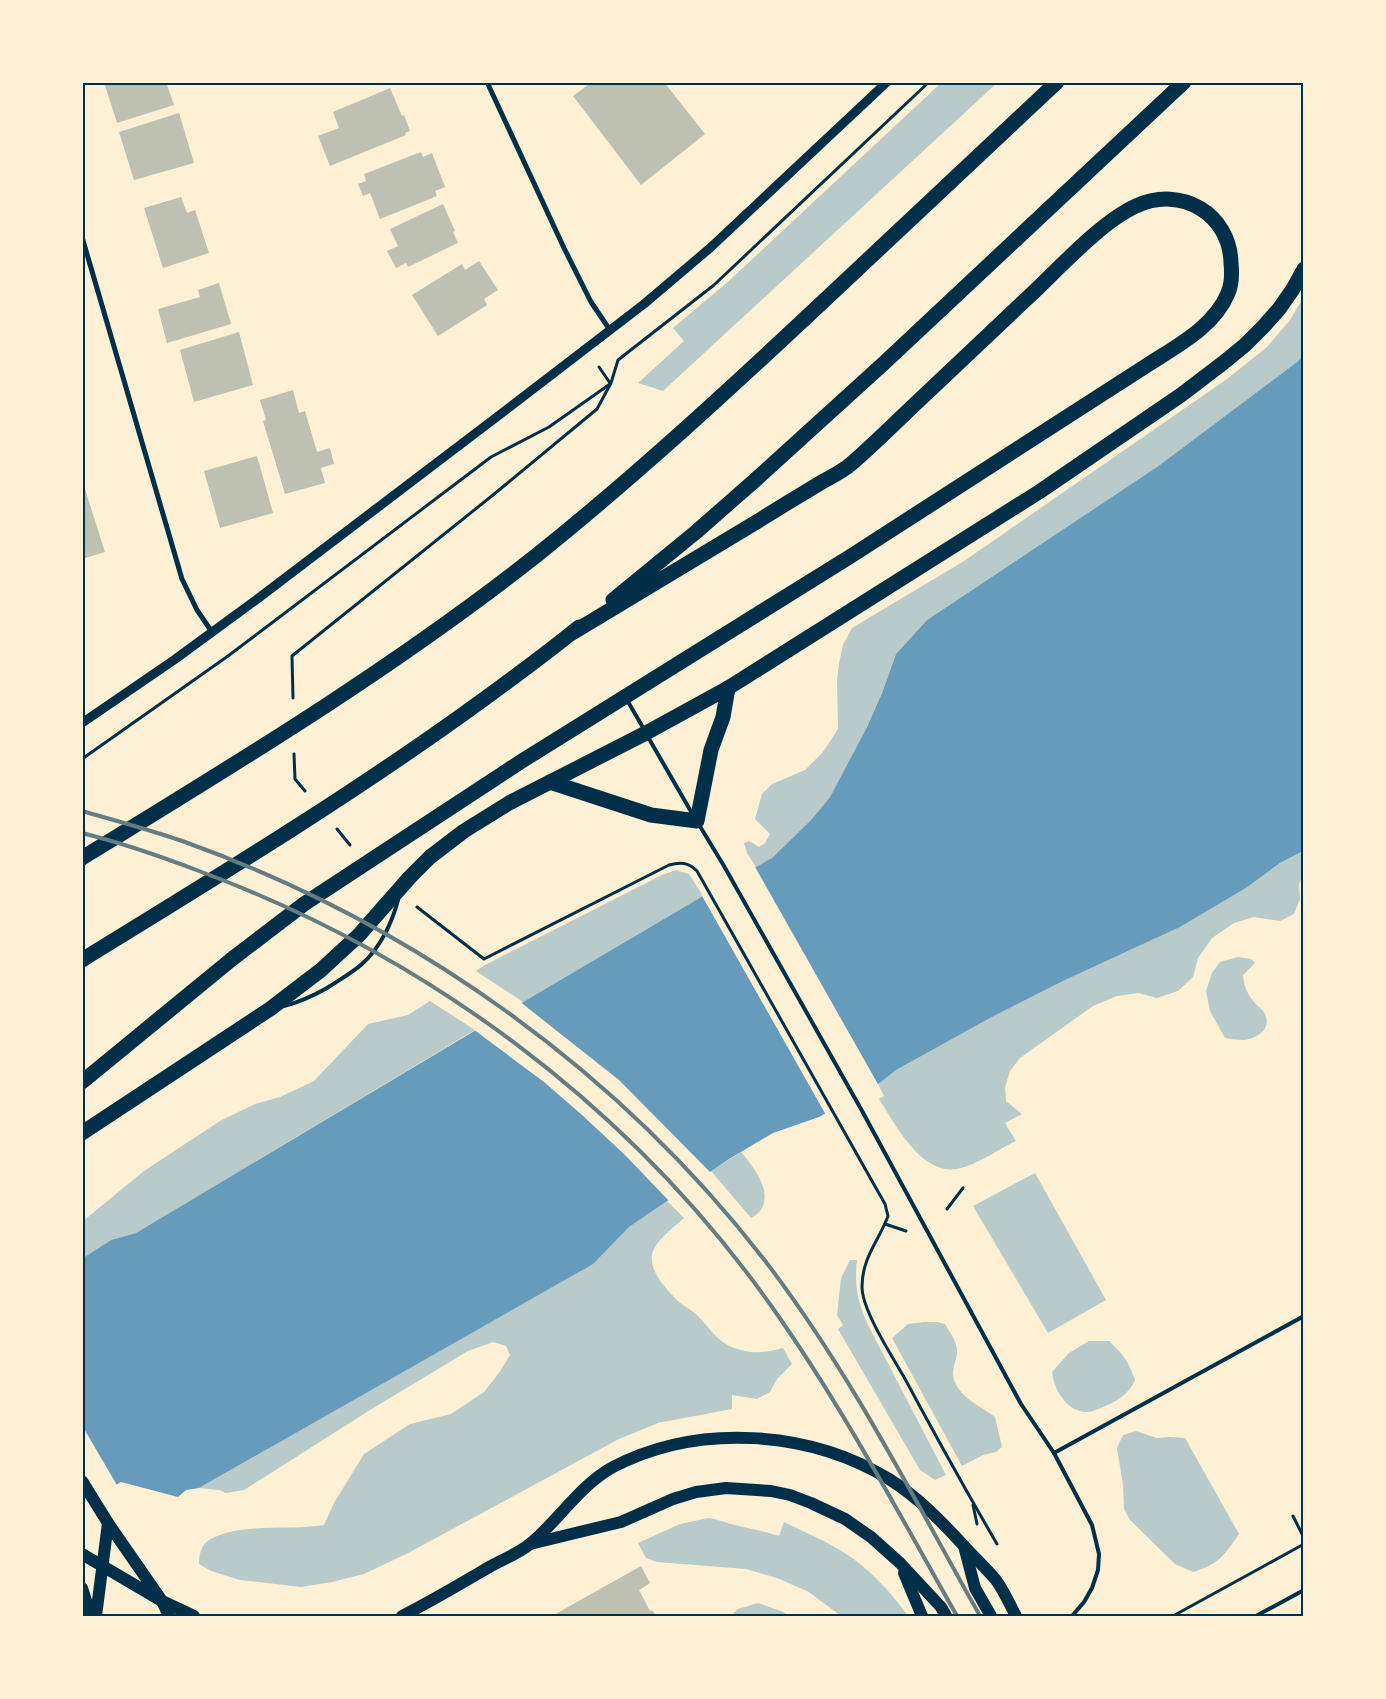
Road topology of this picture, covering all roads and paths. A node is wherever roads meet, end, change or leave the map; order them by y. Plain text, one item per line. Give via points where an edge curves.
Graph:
1 (487, 82) edge
2 (887, 82) edge
3 (929, 82) edge
4 (1057, 82) edge
5 (1184, 82) edge
6 (82, 238) edge
7 (1304, 269) edge
8 (610, 330) junction
9 (599, 367) dead end
10 (610, 383) junction
11 (493, 495) dead end
12 (212, 632) junction
13 (572, 633) junction
14 (728, 688) junction
15 (625, 696) junction
16 (82, 723) edge
17 (646, 733) junction
18 (82, 759) edge
19 (550, 782) junction
20 (697, 821) junction
21 (82, 858) edge
22 (659, 870) dead end
23 (402, 886) junction
24 (82, 960) edge
25 (270, 1009) junction
26 (82, 1082) edge
27 (82, 1133) edge
28 (962, 1188) dead end
29 (947, 1209) dead end
30 (885, 1224) junction
31 (907, 1231) dead end
32 (1304, 1316) edge
33 (1054, 1453) junction
34 (82, 1481) edge
35 (1293, 1516) dead end
36 (108, 1523) junction
37 (1304, 1538) edge
38 (530, 1544) junction
39 (1304, 1544) edge
40 (964, 1546) junction
41 (999, 1548) dead end
42 (82, 1554) edge
43 (900, 1563) junction
44 (102, 1566) junction
45 (82, 1588) edge
46 (1304, 1590) edge
47 (162, 1600) junction
48 (944, 1612) edge
49 (411, 1615) edge
50 (91, 1616) edge
51 (96, 1616) edge
52 (169, 1616) edge
53 (194, 1616) edge
54 (922, 1616) edge
55 (991, 1616) edge
56 (1016, 1616) edge
57 (1072, 1616) edge
58 (1173, 1616) edge
59 (1256, 1616) edge

1 - 8 street via 571,264
2 - 8 street via 710,248
3 - 10 path via 714,285 618,360
4 - 21 highway via 710,406 534,557 391,661 241,761
5 - 13 highway via 753,482
6 - 12 street via 182,579
7 - 14 highway via 1280,309 1264,326 1182,395 1039,492
8 - 12 street
9 - 10 path
10 - 11 path via 598,409
10 - 18 path via 549,427 491,458 228,656
12 - 16 street
13 - 15 highway via 849,466 1074,254 1127,210 1152,200 1166,199 1194,205 1215,220 1229,244 1232,273 1229,291 1214,315 1192,335 850,556
13 - 24 highway via 370,780
14 - 17 highway
14 - 20 highway
15 - 17 lane
15 - 26 highway via 304,904
17 - 19 highway
17 - 20 lane
19 - 20 highway via 651,815
19 - 23 highway via 464,830 430,857
20 - 33 lane via 861,1109 1021,1404
22 - 30 path via 678,862 685,863 692,866 702,879 884,1204 888,1216
23 - 25 highway via 359,935 321,970
23 - 25 lane via 386,931 363,964 313,996
25 - 27 highway
28 - 29 path
30 - 31 path
30 - 41 path via 866,1264 862,1288 864,1298 872,1319
32 - 33 lane
33 - 57 lane via 1092,1524 1099,1554 1092,1588
34 - 36 main road
35 - 37 path
36 - 44 main road
36 - 47 main road
38 - 40 main road via 598,1476 613,1467 650,1452 699,1440 740,1438 815,1448 864,1466 907,1492
38 - 43 main road via 621,1522 673,1498 696,1492 716,1488 744,1489 790,1495 836,1515 871,1537
38 - 49 main road
39 - 58 path
40 - 55 main road via 975,1588
40 - 56 main road via 997,1582
42 - 44 main road
43 - 48 main road
43 - 54 main road
44 - 47 main road
44 - 51 main road
45 - 50 main road
46 - 59 lane
47 - 52 main road
47 - 53 main road

